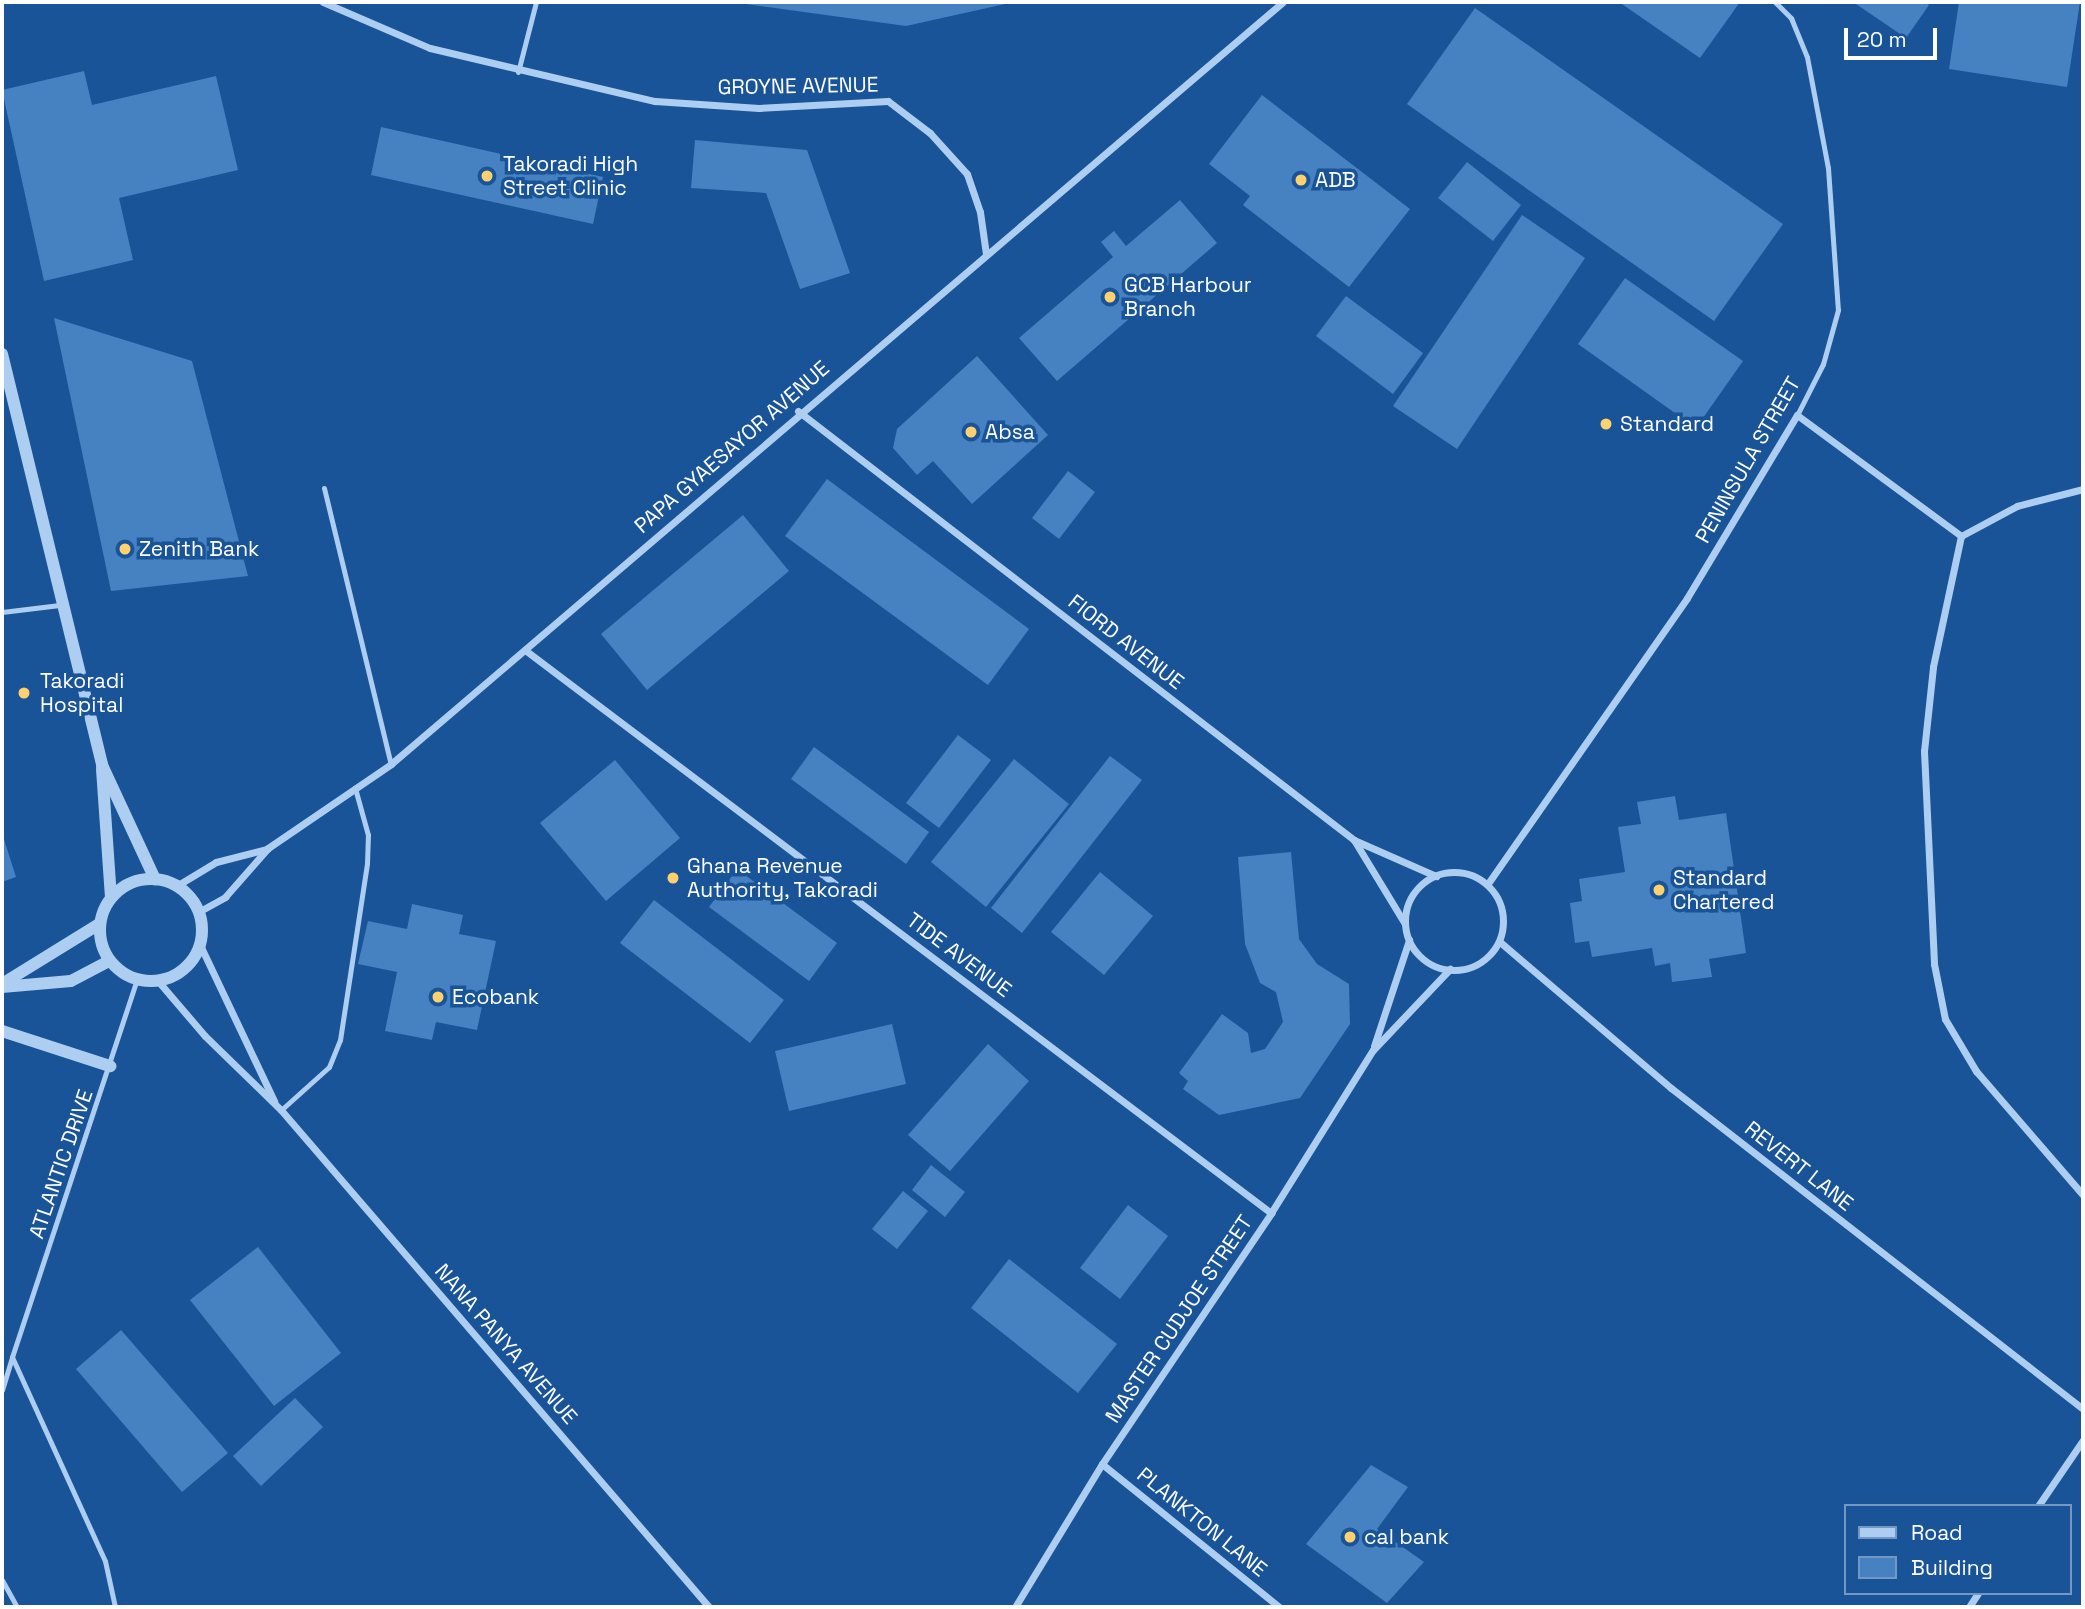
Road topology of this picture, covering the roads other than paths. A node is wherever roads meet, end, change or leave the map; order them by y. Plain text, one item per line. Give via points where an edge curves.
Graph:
1 (323, 2) edge
2 (536, 2) edge
3 (1283, 2) edge
4 (1775, 2) edge
5 (518, 72) junction
6 (986, 254) junction
7 (2, 354) edge
8 (798, 411) junction
9 (1797, 415) junction
10 (324, 488) dead end
11 (2083, 489) edge
12 (1961, 536) junction
13 (60, 605) junction
14 (2, 612) edge
15 (525, 650) junction
16 (391, 764) junction
17 (102, 765) junction
18 (355, 788) junction
19 (1354, 840) junction
20 (268, 848) junction
21 (1436, 876) junction
22 (155, 879) junction
23 (1489, 882) junction
24 (178, 885) junction
25 (111, 898) junction
26 (200, 911) junction
27 (99, 924) junction
28 (1405, 924) junction
29 (1409, 940) junction
30 (1500, 942) junction
31 (200, 945) junction
32 (110, 961) junction
33 (1450, 970) junction
34 (136, 980) junction
35 (158, 981) junction
36 (2, 986) edge
37 (2, 1031) edge
38 (1373, 1050) junction
39 (110, 1066) junction
40 (278, 1107) junction
41 (2083, 1195) edge
42 (1272, 1213) junction
43 (12, 1357) junction
44 (2, 1390) edge
45 (2083, 1409) edge
46 (2083, 1440) edge
47 (1102, 1464) junction
48 (2039, 1504) edge
49 (2, 1580) edge
50 (17, 1607) edge
51 (115, 1607) edge
52 (709, 1607) edge
53 (1015, 1607) edge
54 (1279, 1607) edge

1 - 5 street, GROYNE AVENUE via 430,48
2 - 5 lane
3 - 6 street, PAPA GYAESAYOR AVENUE
4 - 9 lane, PENINSULA STREET via 1791,18 1807,57 1828,168 1838,310 1824,364
5 - 6 street, GROYNE AVENUE via 655,101 759,108 888,101 930,133 967,174
6 - 8 street, PAPA GYAESAYOR AVENUE
7 - 13 street
8 - 15 street, PAPA GYAESAYOR AVENUE
8 - 19 street, FIORD AVENUE
9 - 12 street
9 - 23 street, PENINSULA STREET via 1687,598
10 - 16 lane
11 - 12 street via 2017,506
12 - 41 street via 1933,667 1924,751 1934,964 1945,1019 1976,1071
13 - 14 lane
13 - 17 street
15 - 16 street, PAPA GYAESAYOR AVENUE
15 - 42 street, TIDE AVENUE
16 - 18 street, PAPA GYAESAYOR AVENUE
17 - 22 street
17 - 25 street
18 - 20 street, PAPA GYAESAYOR AVENUE
18 - 40 lane via 368,835 367,863 340,1040 328,1067
19 - 21 street
19 - 28 street, FIORD AVENUE
20 - 24 street via 216,862
20 - 26 street, PAPA GYAESAYOR AVENUE via 225,897
21 - 23 street via 1466,873
21 - 28 street via 1419,887
22 - 24 street
22 - 25 street via 130,883
23 - 30 street via 1501,908
24 - 26 street
25 - 27 street
26 - 31 street
27 - 32 street
27 - 36 street
28 - 29 street
29 - 33 street via 1433,965
29 - 38 street, MASTER CUDJOE STREET
30 - 33 street via 1469,968
30 - 45 street, REVERT LANE via 1671,1088
31 - 35 street via 184,969
31 - 40 street, NANA PANYA AVENUE
32 - 34 street
32 - 36 street via 71,981
33 - 38 street, MASTER CUDJOE STREET
34 - 35 street
34 - 39 lane, ATLANTIC DRIVE
35 - 40 street, NANA PANYA AVENUE via 205,1036
37 - 39 street
38 - 42 street, MASTER CUDJOE STREET
39 - 43 lane, ATLANTIC DRIVE
40 - 52 street, NANA PANYA AVENUE
42 - 47 street, MASTER CUDJOE STREET
43 - 44 lane, ATLANTIC DRIVE
43 - 51 lane via 105,1561
46 - 48 street
47 - 53 street, MASTER CUDJOE STREET
47 - 54 street, PLANKTON LANE
49 - 50 lane

